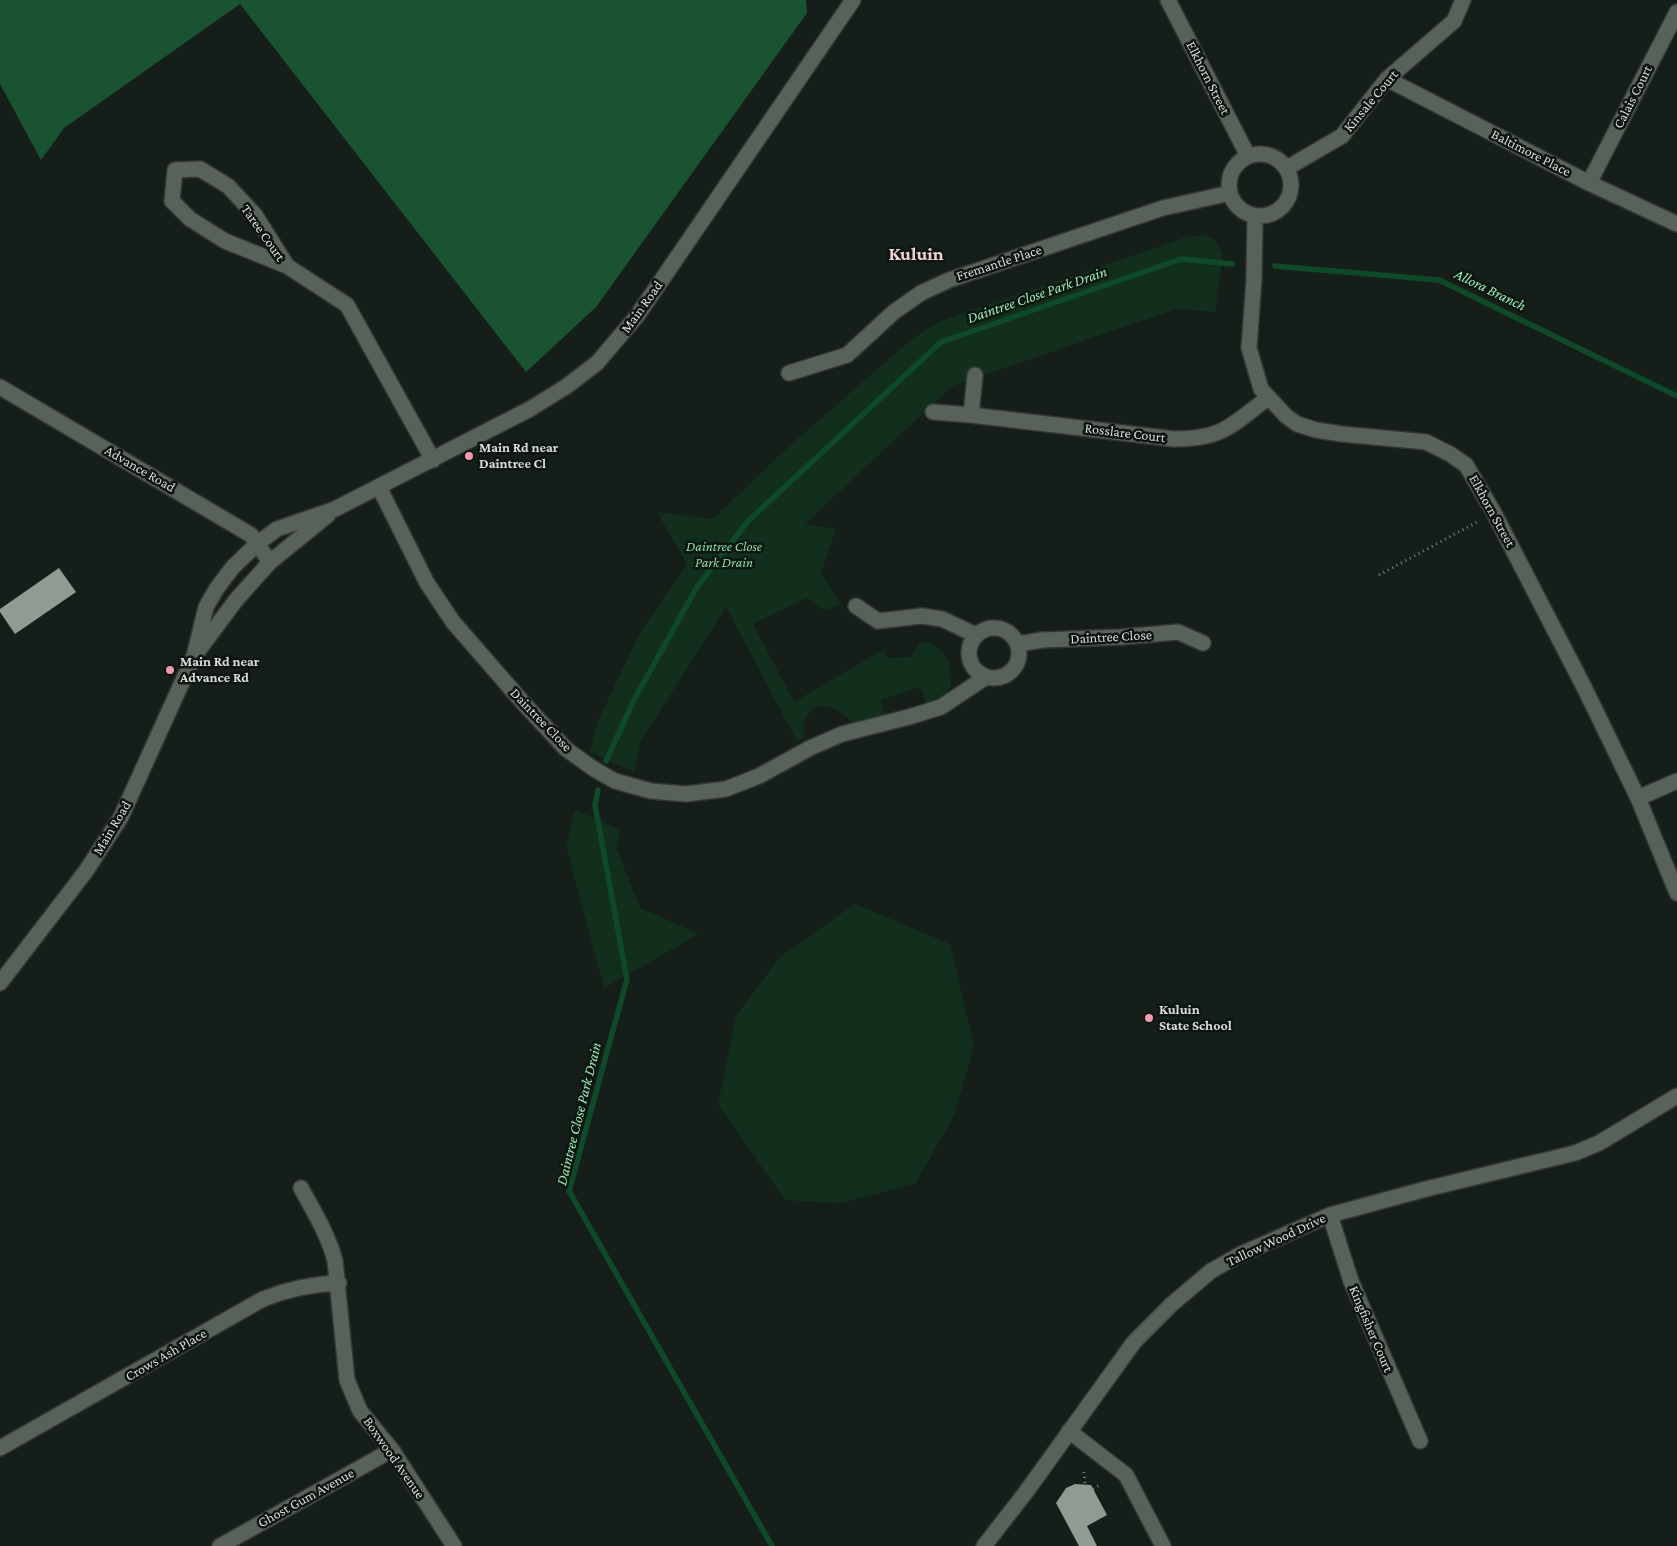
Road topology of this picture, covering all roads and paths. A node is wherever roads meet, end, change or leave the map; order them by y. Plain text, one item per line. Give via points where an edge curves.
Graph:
1 (853, 0) edge
2 (1168, 0) edge
3 (1463, 0) edge
4 (1677, 12) edge
5 (1387, 78) junction
6 (1248, 156) junction
7 (1287, 168) junction
8 (1589, 183) junction
9 (1230, 193) junction
10 (1255, 216) junction
11 (1677, 224) edge
12 (287, 266) junction
13 (789, 374) dead end
14 (974, 376) dead end
15 (0, 387) edge
16 (1268, 398) junction
17 (933, 412) dead end
18 (971, 415) junction
19 (432, 460) junction
20 (379, 487) junction
21 (335, 509) junction
22 (1479, 521) dead end
23 (258, 543) junction
24 (270, 562) junction
25 (1379, 575) dead end
26 (856, 606) dead end
27 (976, 636) junction
28 (1018, 644) junction
29 (1203, 644) dead end
30 (194, 656) junction
31 (986, 677) junction
32 (1677, 781) edge
33 (1638, 798) junction
34 (1677, 893) edge
35 (0, 983) edge
36 (1677, 1096) edge
37 (301, 1188) dead end
38 (1330, 1215) junction
39 (339, 1283) junction
40 (1069, 1431) junction
41 (1420, 1441) dead end
42 (0, 1448) edge
43 (392, 1450) junction
44 (1084, 1472) dead end
45 (1085, 1484) dead end
46 (1101, 1484) dead end
47 (1093, 1488) dead end
48 (220, 1546) edge
49 (454, 1546) edge
50 (984, 1546) edge
51 (1163, 1546) edge

1 - 19 street, Main Road via 637,316 597,363 568,386 530,409
2 - 6 street, Elkhorn Street
3 - 5 street, Kinsale Court via 1454,21
4 - 8 street, Calais Court
5 - 7 street, Kinsale Court via 1342,136
5 - 8 street, Baltimore Place
6 - 7 street via 1269,155
6 - 9 street via 1232,172
7 - 10 street via 1291,191 1284,205 1271,214
8 - 11 street, Baltimore Place
9 - 10 street via 1237,206
9 - 13 street, Fremantle Place via 1163,208 949,280 920,293 894,312 847,355
10 - 16 street, Elkhorn Street via 1248,348 1260,389
12 - 12 street, Taree Court via 225,241 190,219 172,201 175,170 200,169 228,186 255,215
12 - 19 street, Taree Court via 347,304
14 - 18 street
15 - 23 street, Advance Road via 251,535
16 - 18 street, Rosslare Court via 1230,427 1193,439
16 - 33 street, Elkhorn Street via 1297,424 1342,434 1426,442 1466,465 1584,687
17 - 18 street, Rosslare Court
19 - 20 street, Main Road
20 - 21 street, Main Road
20 - 31 street, Daintree Close via 427,583 453,622 566,749 614,780 651,791 686,794 726,789 842,734 942,707
21 - 23 street, Main Road via 277,529
21 - 24 street, Main Road
22 - 25 path
23 - 24 street, Advance Road
23 - 30 street, Main Road via 213,594 206,607
24 - 30 street, Main Road via 236,600
26 - 27 street via 878,621 922,616 942,619
27 - 28 street via 983,630 1000,628 1014,637
27 - 31 street via 969,650 970,659 973,667
28 - 29 street, Daintree Close via 1178,632
28 - 31 street via 1019,660 1015,667 1002,677
30 - 35 street, Main Road via 122,817 86,871
32 - 33 street
33 - 34 street, Elkhorn Street
36 - 38 street, Tallow Wood Drive via 1575,1153
37 - 39 street via 331,1244
38 - 40 street, Tallow Wood Drive via 1211,1271 1134,1342
38 - 41 street, Kingfisher Court via 1350,1281
39 - 42 street, Crows Ash Place via 298,1287 263,1300
39 - 43 street, Boxwood Avenue via 347,1380 360,1411
40 - 50 street, Tallow Wood Drive
40 - 51 street via 1126,1475
43 - 48 street, Ghost Gum Avenue
43 - 49 street, Boxwood Avenue
44 - 45 path
46 - 47 path

